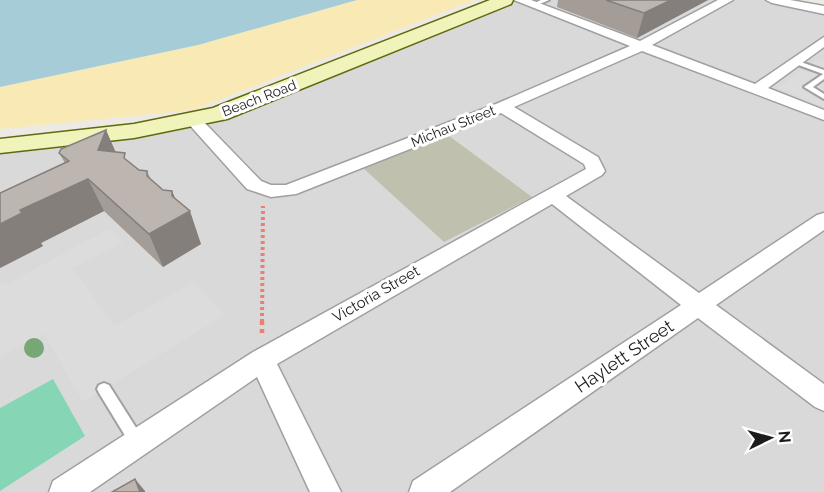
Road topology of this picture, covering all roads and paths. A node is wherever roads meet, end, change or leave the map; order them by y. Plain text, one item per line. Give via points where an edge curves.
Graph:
1 (505, 0) edge
2 (520, 0) edge
3 (546, 0) edge
4 (727, 0) edge
5 (778, 0) edge
6 (533, 5) junction
7 (824, 10) edge
8 (824, 41) edge
9 (641, 46) junction
10 (795, 62) junction
11 (824, 74) edge
12 (756, 90) junction
13 (824, 97) edge
14 (502, 107) junction
15 (824, 116) edge
16 (194, 121) junction
17 (0, 146) edge
18 (263, 190) junction
19 (553, 196) junction
20 (824, 220) edge
21 (698, 305) junction
22 (262, 360) junction
23 (104, 389) dead end
24 (824, 399) edge
25 (137, 443) junction
26 (64, 492) edge
27 (326, 492) edge
28 (424, 492) edge

1 - 16 street, Beach Road via 234,109
2 - 6 street
3 - 6 lane
4 - 9 street, Michau Street
5 - 7 street
6 - 9 street
8 - 10 street
9 - 12 street
9 - 14 street, Michau Street
10 - 11 lane
10 - 12 street
11 - 13 lane via 807,87
12 - 15 street
14 - 18 street, Michau Street via 311,184 282,191
14 - 19 street, Victoria Street via 596,165 594,174
16 - 17 street, Beach Road via 86,142
16 - 18 street
18 - 22 path
19 - 21 street
19 - 22 street, Victoria Street
20 - 21 street, Haylett Street
21 - 24 street
21 - 28 street, Haylett Street
22 - 25 street, Victoria Street
22 - 27 street
23 - 25 lane
25 - 26 street, Victoria Street

